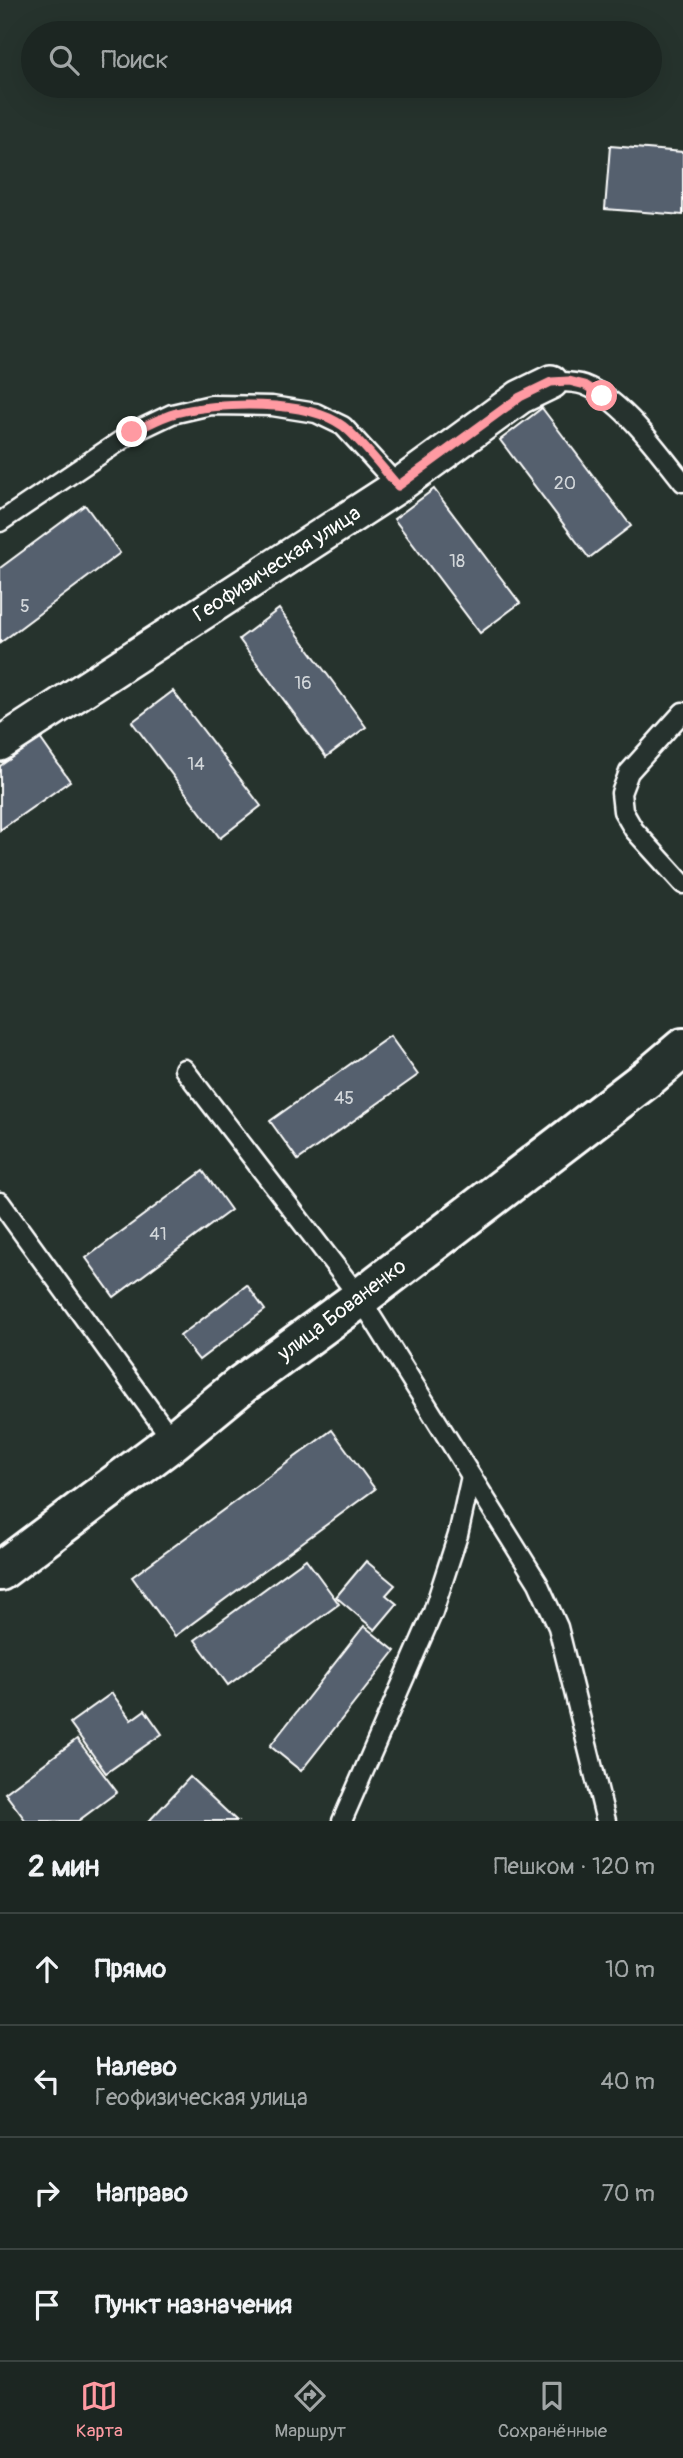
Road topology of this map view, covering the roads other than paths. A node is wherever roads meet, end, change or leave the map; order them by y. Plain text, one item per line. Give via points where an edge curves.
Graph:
1 (551, 382) joint
2 (683, 482) edge
3 (398, 486) junction
4 (0, 522) edge
5 (683, 712) edge
6 (0, 744) edge
7 (683, 884) edge
8 (683, 1048) edge
9 (184, 1069) dead end
10 (0, 1202) edge
11 (360, 1298) junction
12 (173, 1441) junction
13 (471, 1476) junction
14 (0, 1571) edge
15 (342, 1821) edge
16 (606, 1821) edge

1 - 2 lane via 585,385 602,396 629,417
1 - 3 street, Геофизическая улица via 520,397
3 - 4 lane via 343,426 316,413 272,406 211,405 172,414 132,432
3 - 6 street, Геофизическая улица
5 - 7 lane via 629,772 621,793 623,810 634,830
8 - 11 street, улица Бованенко
9 - 11 lane
10 - 12 lane
11 - 12 street, улица Бованенко
11 - 13 lane
12 - 14 street, улица Бованенко
13 - 15 lane via 433,1612
13 - 16 lane via 538,1583 558,1627

